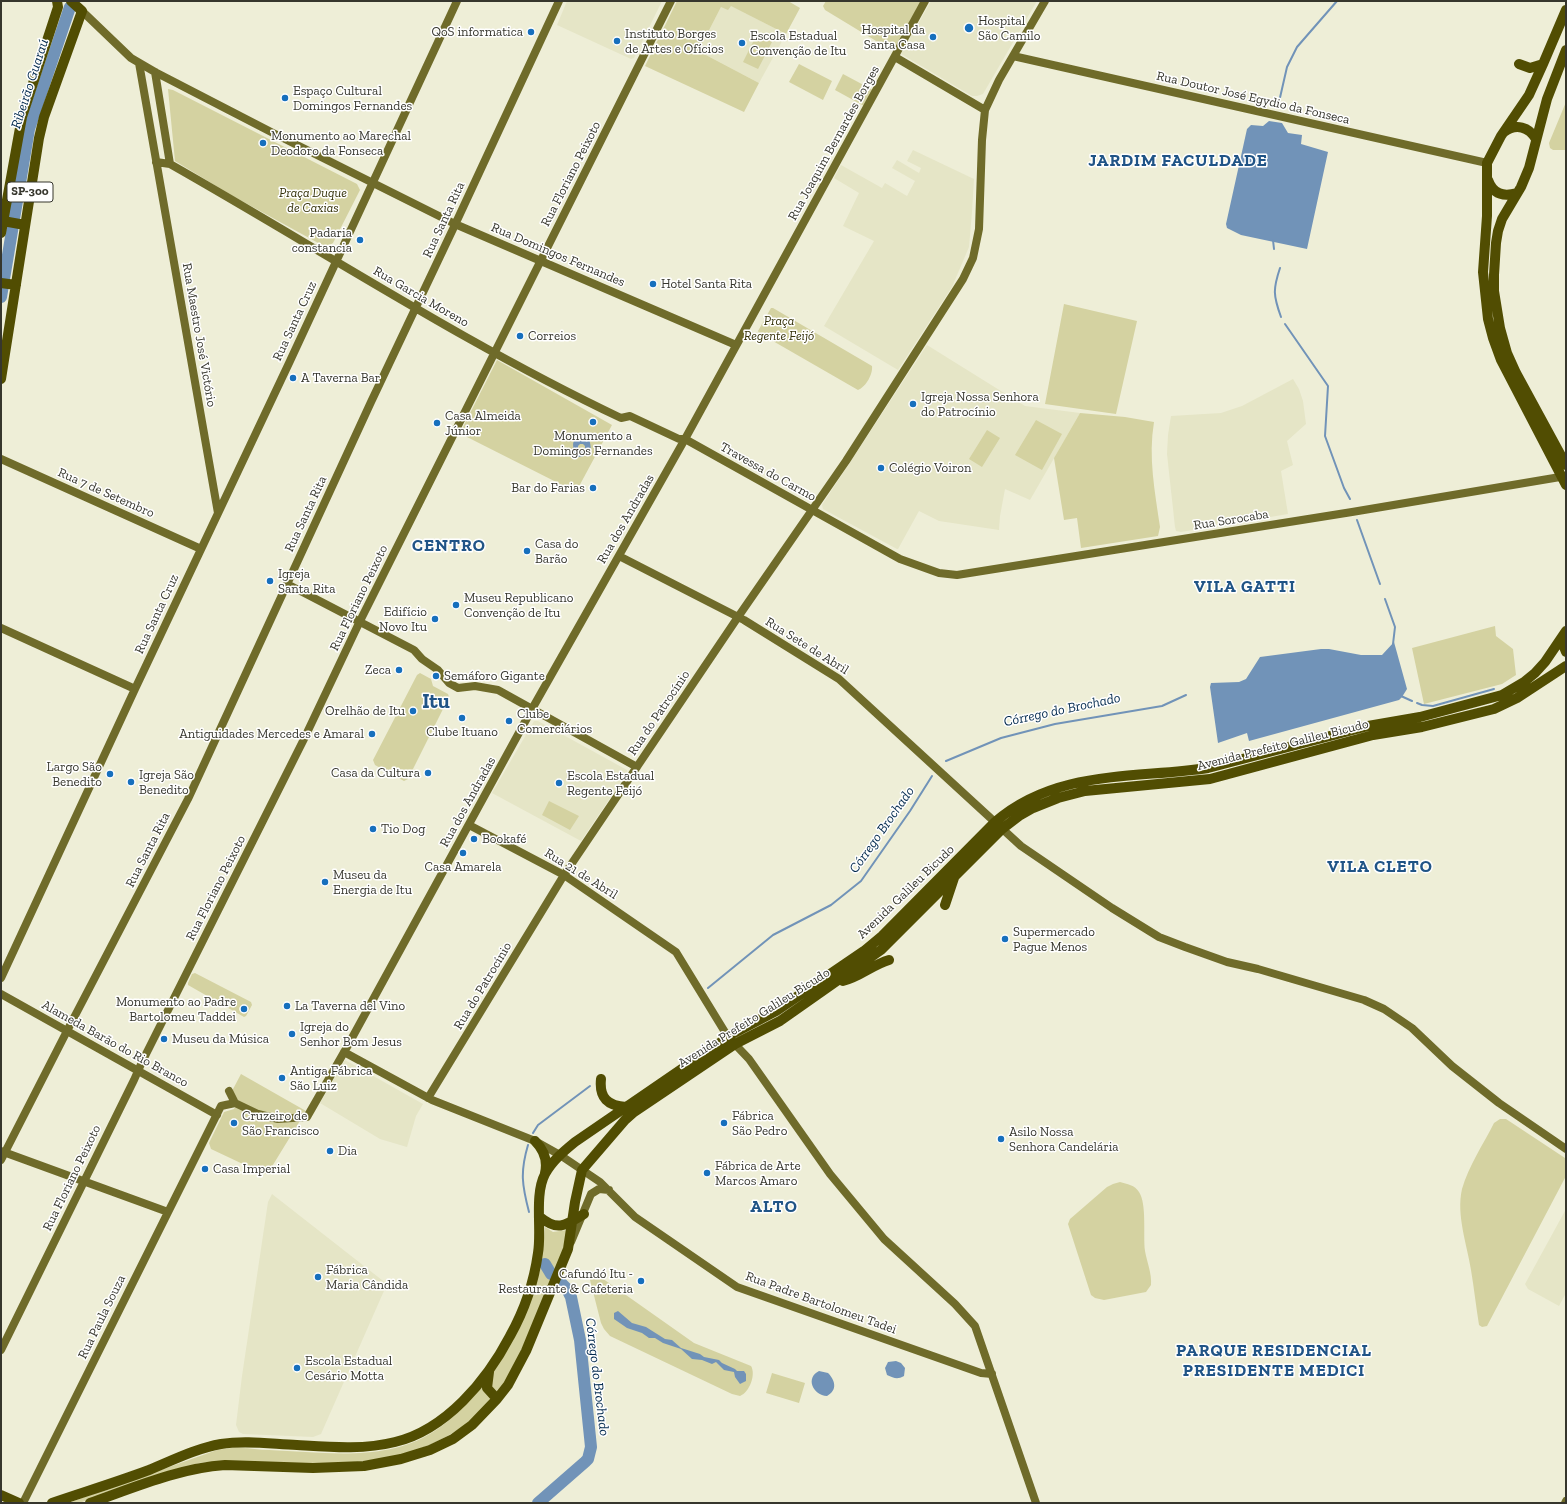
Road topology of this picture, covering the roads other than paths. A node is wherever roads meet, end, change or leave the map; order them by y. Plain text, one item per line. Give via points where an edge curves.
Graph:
1 (457, 1) edge
2 (559, 1) edge
3 (671, 1) edge
4 (925, 1) edge
5 (1045, 1) edge
6 (59, 3) edge
7 (76, 6) edge
8 (1566, 10) edge
9 (1566, 50) edge
10 (1013, 56) junction
11 (895, 57) junction
12 (139, 63) junction
13 (1519, 64) dead end
14 (1544, 64) junction
15 (155, 72) junction
16 (985, 110) junction
17 (1501, 136) junction
18 (1536, 139) junction
19 (156, 162) junction
20 (1488, 163) junction
21 (170, 164) junction
22 (1487, 178) junction
23 (373, 182) junction
24 (1516, 193) junction
25 (14, 223) junction
26 (455, 224) junction
27 (1, 232) edge
28 (541, 260) junction
29 (336, 262) junction
30 (9, 284) edge
31 (416, 308) junction
32 (743, 331) joint
33 (736, 345) junction
34 (495, 352) junction
35 (1, 379) edge
36 (621, 418) joint
37 (685, 439) junction
38 (1, 459) edge
39 (1566, 465) edge
40 (1565, 479) edge
41 (811, 510) junction
42 (218, 513) junction
43 (201, 549) junction
44 (619, 556) junction
45 (900, 559) joint
46 (287, 584) junction
47 (738, 617) junction
48 (360, 621) junction
49 (1, 628) edge
50 (1565, 634) edge
51 (1566, 652) edge
52 (1566, 666) edge
53 (1566, 674) edge
54 (1553, 675) junction
55 (135, 689) junction
56 (532, 709) junction
57 (637, 767) junction
58 (469, 825) junction
59 (998, 826) junction
60 (564, 875) junction
61 (954, 877) junction
62 (945, 905) dead end
63 (889, 960) dead end
64 (1, 978) edge
65 (835, 983) junction
66 (1, 994) edge
67 (67, 1031) junction
68 (731, 1041) junction
69 (344, 1052) junction
70 (138, 1070) junction
71 (601, 1079) dead end
72 (229, 1091) dead end
73 (428, 1098) junction
74 (235, 1103) junction
75 (626, 1107) junction
76 (217, 1115) junction
77 (535, 1141) junction
78 (1566, 1149) edge
79 (2, 1155) edge
80 (560, 1155) junction
81 (582, 1170) junction
82 (545, 1174) junction
83 (84, 1182) junction
84 (609, 1190) junction
85 (168, 1212) junction
86 (584, 1214) junction
87 (540, 1217) junction
88 (572, 1222) junction
89 (568, 1249) junction
90 (1, 1350) edge
91 (489, 1372) junction
92 (992, 1374) junction
93 (497, 1399) junction
94 (1, 1495) edge
95 (19, 1503) edge
96 (23, 1503) edge
97 (52, 1503) edge
98 (90, 1503) edge
99 (1036, 1503) edge

1 - 23 street
2 - 26 street, Rua Santa Rita
3 - 28 street, Rua Floriano Peixoto
4 - 11 street, Rua Joaquim Bernardes Borges
5 - 10 street
6 - 25 main road, SP-300 via 22,117
7 - 12 street
7 - 25 main road, SP-300
8 - 14 main road
9 - 18 main road via 1547,99
10 - 16 street
10 - 20 street, Rua Doutor José Egydio da Fonseca
11 - 16 street
11 - 32 street, Rua Joaquim Bernardes Borges
12 - 15 street
12 - 19 street
13 - 14 main road via 1530,68
14 - 17 main road via 1528,95
15 - 21 street
15 - 23 street
16 - 41 street, Rua do Patrocínio via 979,229 973,258 963,279 900,378
17 - 18 main road via 1510,128 1522,127
17 - 20 main road
18 - 24 main road via 1529,168
19 - 21 street
19 - 42 street, Rua Maestro José Victório
20 - 22 main road
21 - 29 street
22 - 24 main road via 1492,188 1500,195
22 - 40 main road via 1484,272 1488,319 1508,376
23 - 26 street, Rua Domingos Fernandes
23 - 29 street
24 - 39 main road via 1502,219 1496,243 1494,291 1500,328 1512,365
25 - 27 main road, SP-300
25 - 30 main road, SP-300
26 - 28 street, Rua Domingos Fernandes
26 - 31 street, Rua Santa Rita
28 - 33 street, Rua Domingos Fernandes
28 - 34 street, Rua Floriano Peixoto
29 - 31 street, Rua Garcia Moreno
29 - 42 street, Rua Santa Cruz
30 - 35 main road, SP-300
31 - 34 street, Rua Garcia Moreno
31 - 46 street, Rua Santa Rita
32 - 33 street, Rua dos Andradas
33 - 37 street, Rua dos Andradas
34 - 36 street, Rua Garcia Moreno via 574,396
34 - 48 street, Rua Floriano Peixoto
36 - 37 street, Travessa do Carmo via 630,416 679,439
37 - 41 street, Travessa do Carmo
37 - 44 street, Rua dos Andradas
38 - 43 street, Rua 7 de Setembro
40 - 45 street, Rua Sorocaba via 957,574 939,573
41 - 45 street, Travessa do Carmo
41 - 47 street, Rua do Patrocínio
42 - 43 street, Rua Santa Cruz
43 - 55 street, Rua Santa Cruz
44 - 47 street, Rua Sete de Abril
44 - 56 street, Rua dos Andradas
46 - 48 street
46 - 67 street, Rua Santa Rita via 188,799
47 - 57 street, Rua do Patrocínio
47 - 59 street, Rua Sete de Abril via 840,679
48 - 56 street via 414,650 449,683 458,688 491,688
48 - 70 street, Rua Floriano Peixoto via 304,739
49 - 55 street
50 - 51 main road
50 - 59 main road, Avenida Prefeito Galileu Bicudo via 1535,673 1513,689 1489,699 1420,717 1368,726 1208,768 1097,778 1072,783 1021,802 1012,808
52 - 54 main road, Avenida Prefeito Galileu Bicudo
53 - 54 main road
54 - 59 main road, Avenida Prefeito Galileu Bicudo via 1494,709 1422,727 1373,735 1210,779 1085,791 1038,806
55 - 64 street, Rua Santa Cruz
56 - 57 street
56 - 58 street, Rua dos Andradas
57 - 60 street, Rua do Patrocínio
58 - 60 street, Rua 21 de Abril
58 - 69 street, Rua dos Andradas
59 - 61 main road, Avenida Prefeito Galileu Bicudo
59 - 68 main road, Avenida Galileu Bicudo via 869,947
59 - 78 street, Rua Sete de Abril via 1021,846 1159,937 1227,962 1364,1000 1384,1010 1412,1028 1458,1071 1499,1103
60 - 68 street, Rua 21 de Abril via 676,952
60 - 73 street, Rua do Patrocínio
61 - 62 main road
61 - 65 main road, Avenida Prefeito Galileu Bicudo via 881,950
63 - 65 main road via 857,977
65 - 68 main road, Avenida Prefeito Galileu Bicudo via 780,1021
66 - 67 street, Alameda Barão do Rio Branco
67 - 70 street, Alameda Barão do Rio Branco
67 - 79 street, Rua Santa Rita
68 - 75 main road, Avenida Prefeito Galileu Bicudo
68 - 81 main road, Avenida Prefeito Galileu Bicudo via 630,1116
68 - 92 street via 749,1059 830,1174 874,1228 975,1326
69 - 73 street, Rua Padre Bartolomeu Tadei
69 - 74 street, Rua dos Andradas via 307,1117 283,1120 272,1118
70 - 76 street, Alameda Barão do Rio Branco
70 - 83 street, Rua Floriano Peixoto
71 - 75 main road via 601,1089 607,1101 615,1106
72 - 74 street
73 - 77 street, Rua Padre Bartolomeu Tadei
74 - 76 street, Rua Paula Souza via 221,1106
75 - 80 main road, Avenida Prefeito Galileu Bicudo
76 - 85 street, Rua Paula Souza
77 - 80 street, Rua Padre Bartolomeu Tadei
77 - 82 main road via 545,1156
79 - 83 street
80 - 81 street, Rua Padre Bartolomeu Tadei
80 - 82 main road, Avenida Prefeito Galileu Bicudo
81 - 84 street, Rua Padre Bartolomeu Tadei
81 - 88 main road
82 - 87 main road, Avenida Prefeito Galileu Bicudo via 540,1192
83 - 85 street
83 - 90 street, Rua Floriano Peixoto
84 - 86 street via 599,1189 593,1192
84 - 92 street, Rua Padre Bartolomeu Tadei via 635,1217 737,1287 981,1373
85 - 96 street, Rua Paula Souza
86 - 88 main road
86 - 89 street
87 - 88 main road via 554,1226
87 - 91 main road, Avenida Prefeito Galileu Bicudo via 539,1252 527,1298 512,1334
88 - 89 main road
89 - 93 main road via 526,1351 508,1385
91 - 93 main road via 487,1388
91 - 97 main road, Avenida Prefeito Galileu Bicudo via 463,1401 444,1417 424,1431 396,1442 354,1448 247,1442 218,1444
92 - 99 street
93 - 98 main road via 472,1425 453,1439 401,1460 364,1466 313,1468 210,1466 179,1473
94 - 95 main road

